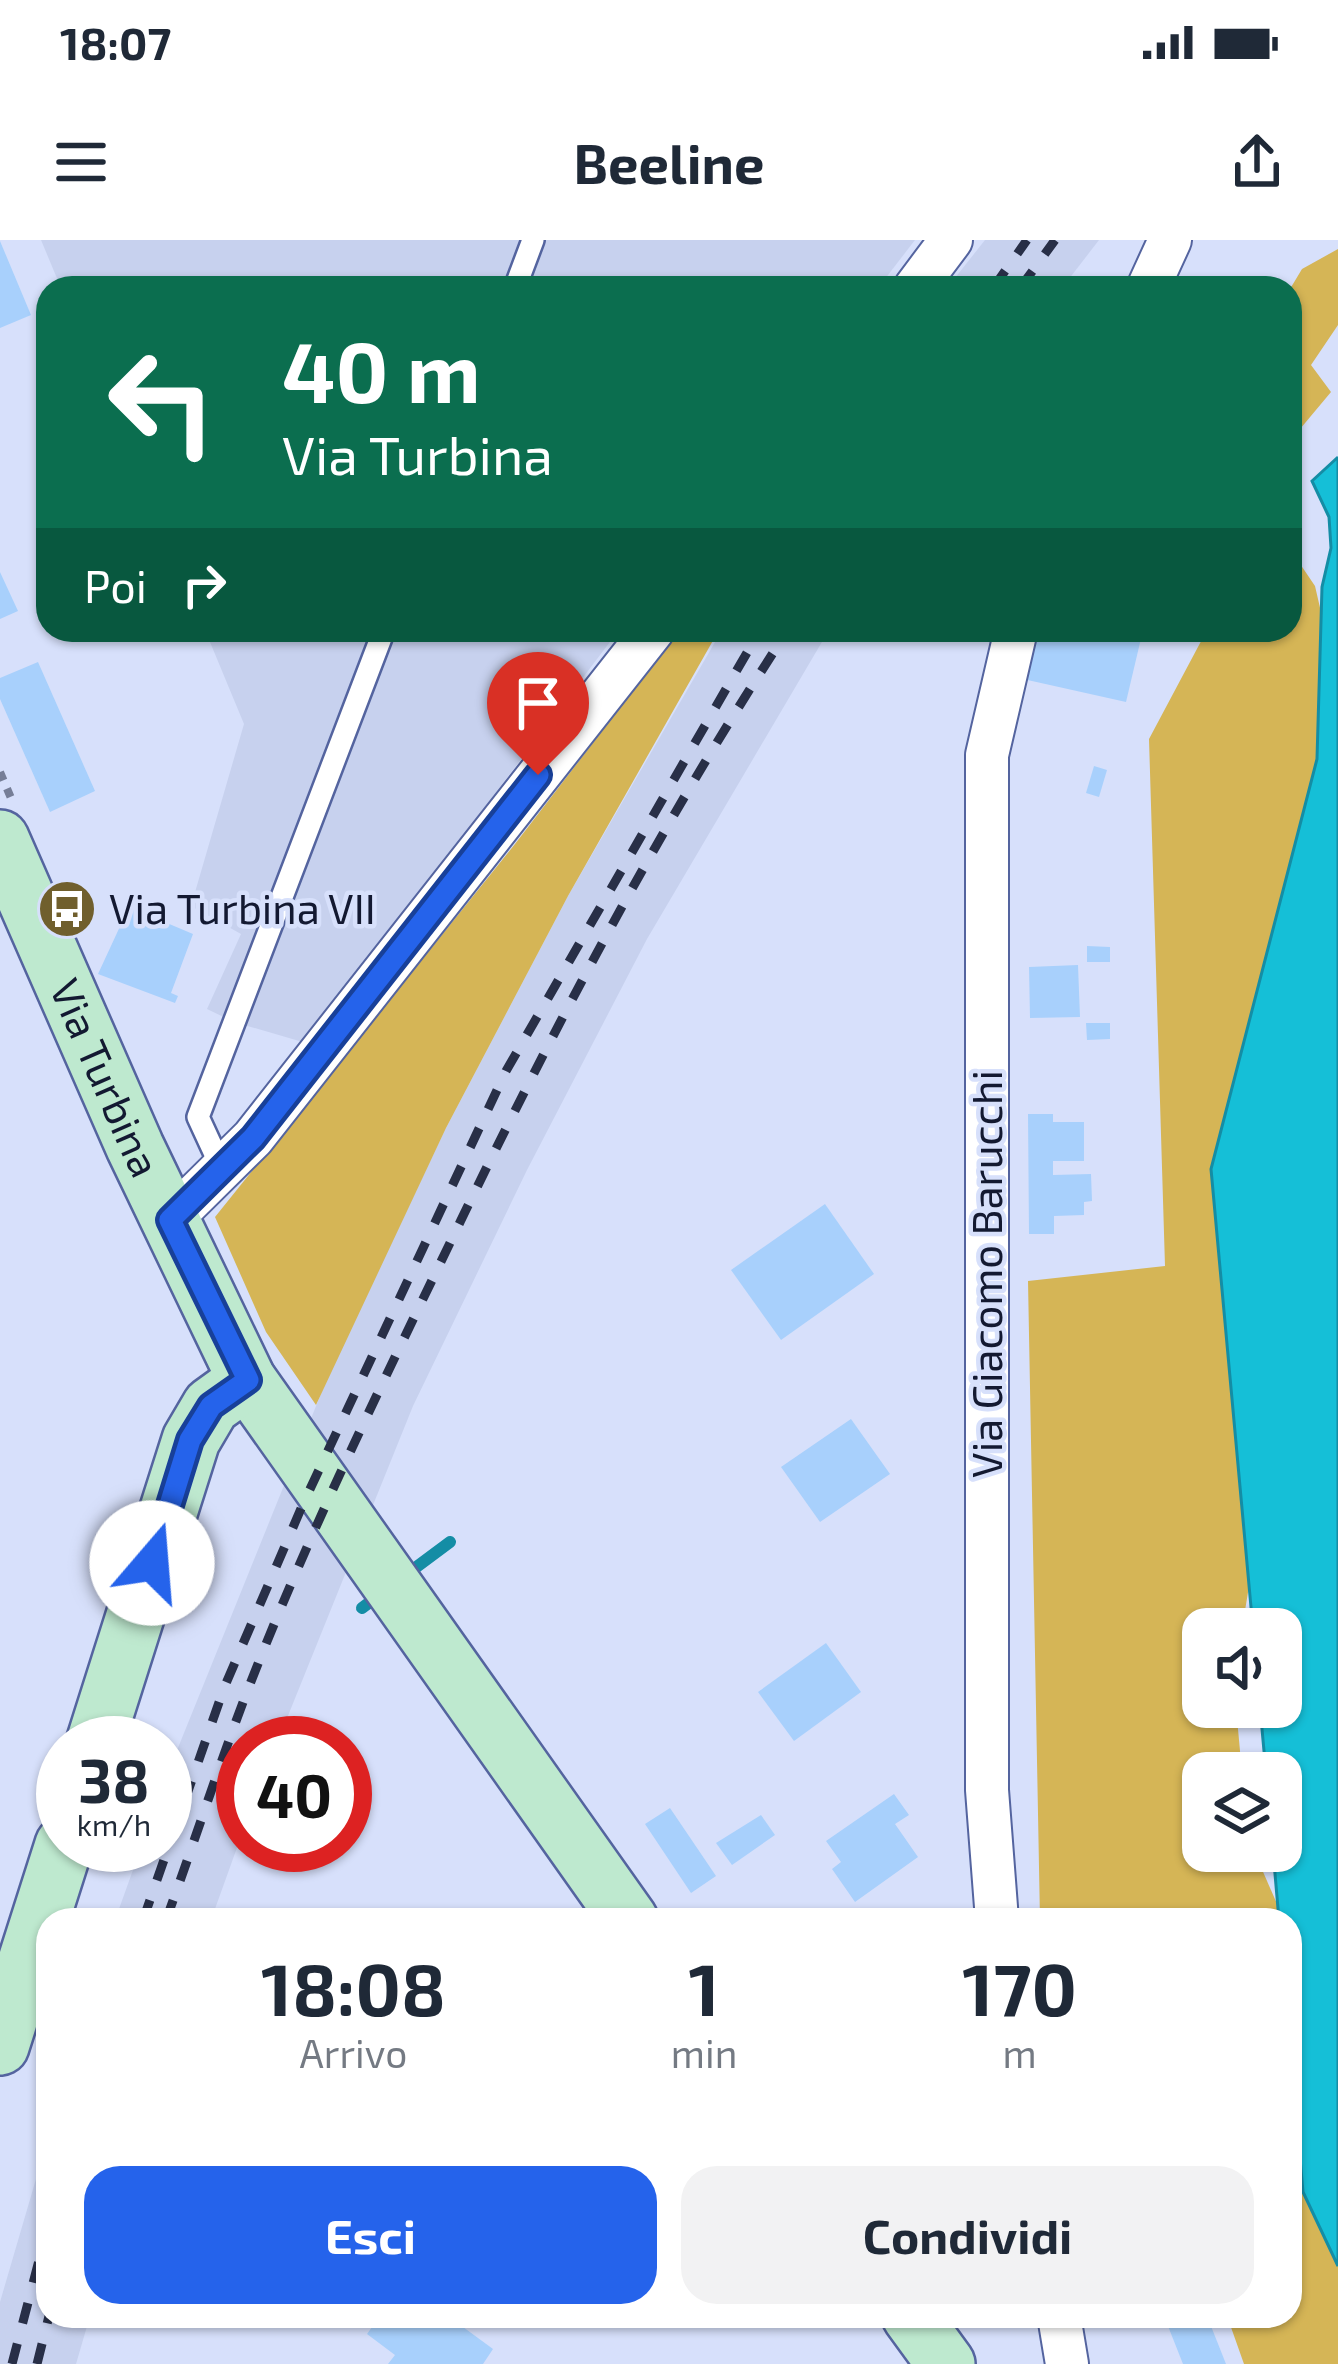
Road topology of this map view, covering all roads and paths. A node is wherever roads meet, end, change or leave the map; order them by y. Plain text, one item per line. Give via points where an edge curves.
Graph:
1 (533, 240) edge
2 (951, 240) edge
3 (1170, 240) edge
4 (519, 276) edge
5 (924, 276) edge
6 (1154, 276) edge
7 (379, 642) edge
8 (644, 642) edge
9 (1013, 642) edge
10 (0, 772) edge
11 (9, 828) edge
12 (222, 1169) junction
13 (170, 1220) junction
14 (248, 1380) junction
15 (103, 1716) edge
16 (55, 1872) edge
17 (44, 1908) edge
18 (620, 1908) edge
19 (996, 1908) edge
20 (36, 1933) edge
21 (0, 2047) edge
22 (920, 2328) edge
23 (1061, 2328) edge
24 (946, 2364) edge
25 (1067, 2364) edge

1 - 4 lane
2 - 5 street
3 - 6 street
7 - 12 lane via 198,1117
8 - 12 street
9 - 19 street, Via Giacomo Barucchi via 987,755 987,1790
10 - 11 path
11 - 13 street, Via Turbina
12 - 13 street
13 - 14 street, Via Turbina
14 - 15 street via 211,1406 190,1440
14 - 18 street, Via Turbina
16 - 17 street
20 - 21 street
22 - 24 street
23 - 25 street

